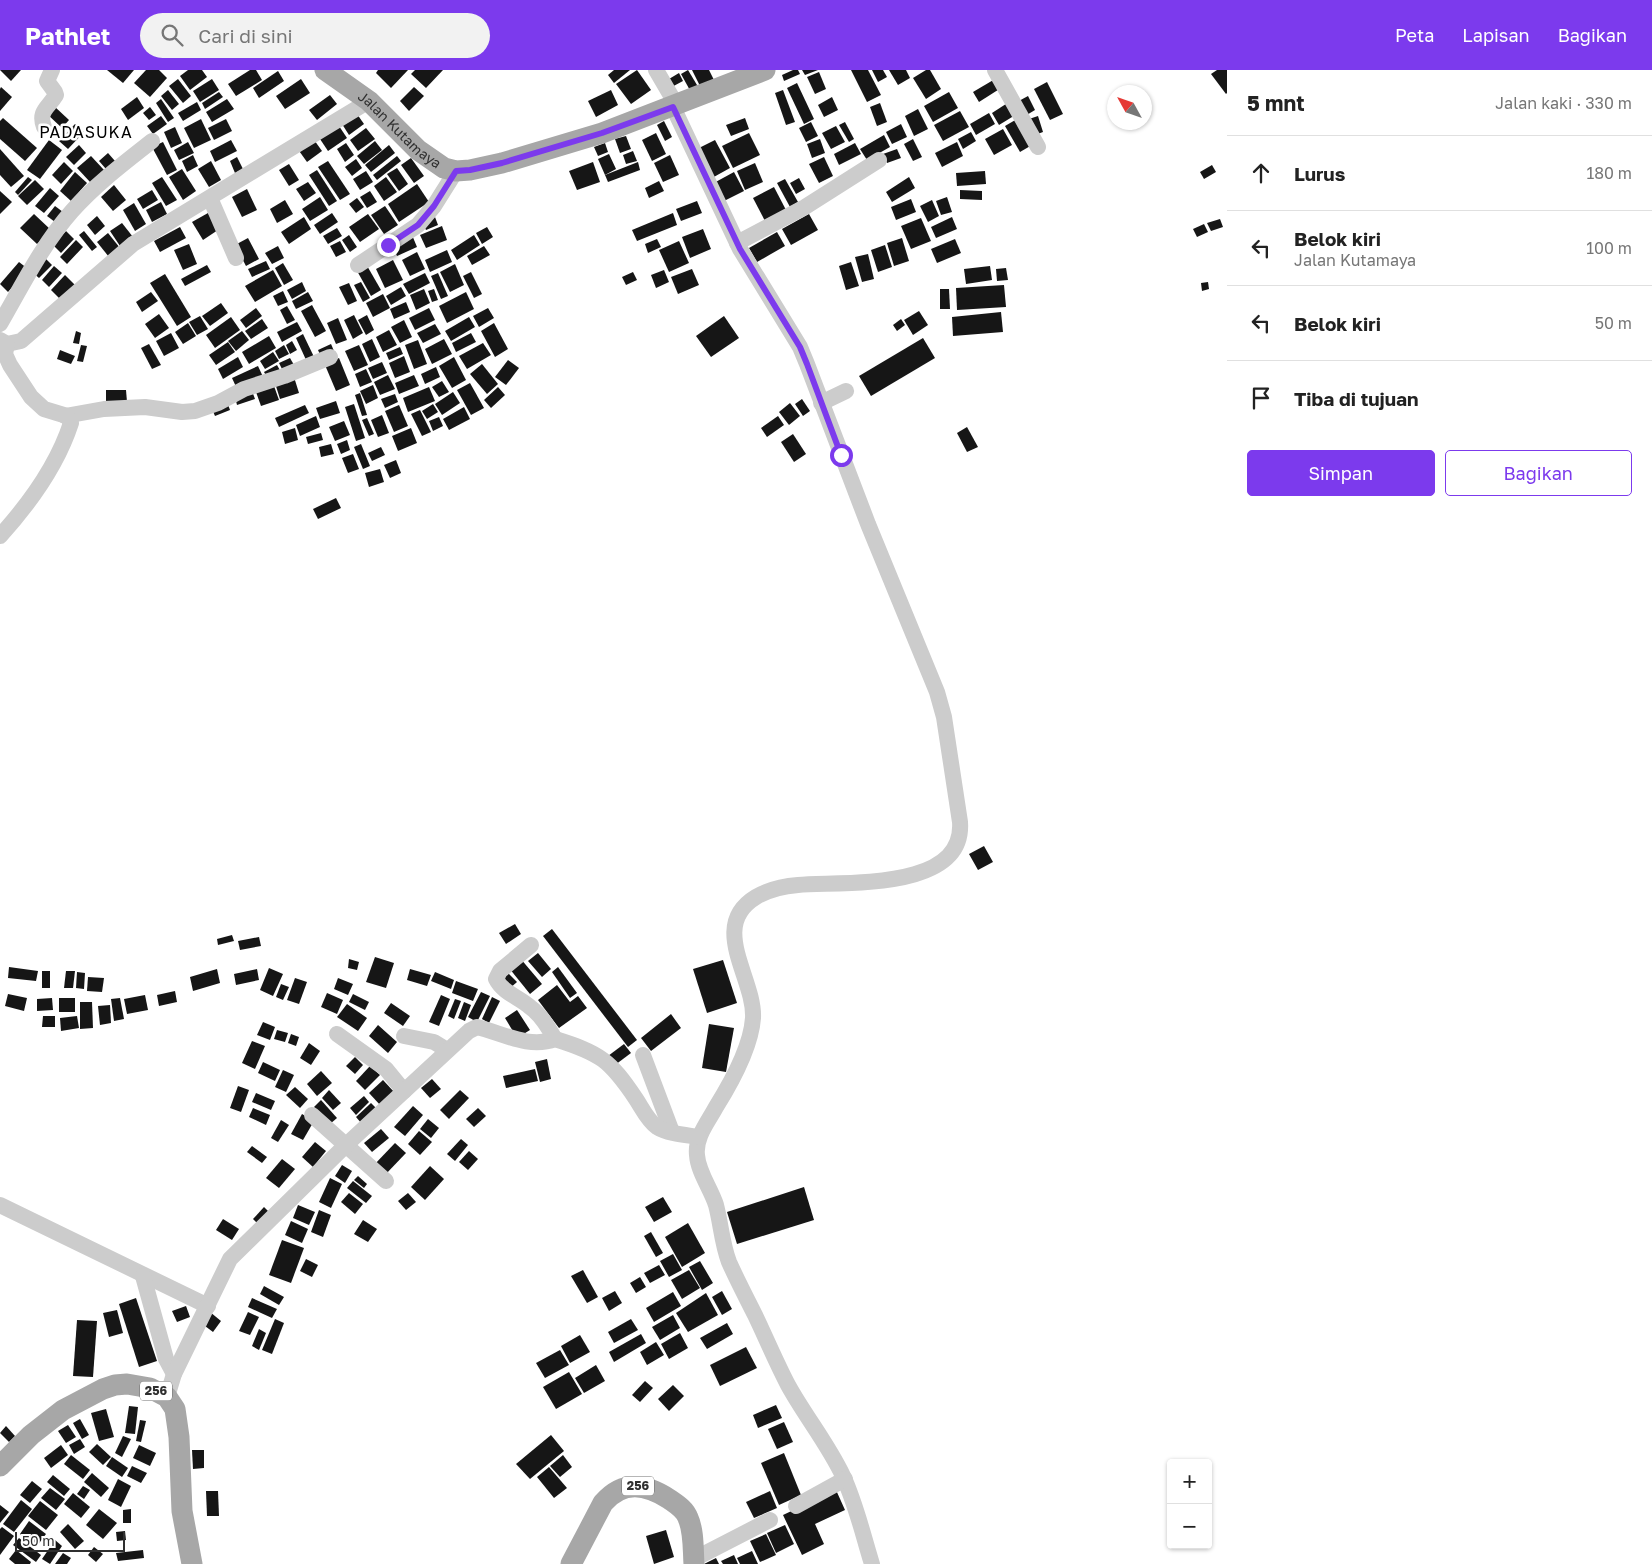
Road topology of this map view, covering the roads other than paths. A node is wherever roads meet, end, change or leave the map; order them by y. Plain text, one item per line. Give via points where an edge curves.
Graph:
1 (52, 70) edge
2 (325, 70) edge
3 (656, 70) edge
4 (765, 70) edge
5 (995, 70) edge
6 (368, 101) junction
7 (675, 106) junction
8 (44, 127) dead end
9 (152, 141) dead end
10 (1038, 147) dead end
11 (879, 160) dead end
12 (456, 171) junction
13 (210, 198) junction
14 (737, 243) junction
15 (236, 258) dead end
16 (358, 265) dead end
17 (0, 324) edge
18 (4, 342) edge
19 (330, 357) dead end
20 (846, 391) dead end
21 (821, 404) junction
22 (65, 416) junction
23 (0, 536) edge
24 (531, 945) dead end
25 (337, 1034) dead end
26 (404, 1036) dead end
27 (555, 1039) junction
28 (447, 1050) junction
29 (643, 1055) dead end
30 (404, 1091) junction
31 (312, 1115) dead end
32 (672, 1132) junction
33 (698, 1137) junction
34 (346, 1145) junction
35 (386, 1181) dead end
36 (0, 1205) edge
37 (143, 1276) junction
38 (208, 1306) junction
39 (174, 1374) junction
40 (167, 1397) junction
41 (0, 1466) edge
42 (845, 1479) junction
43 (796, 1506) dead end
44 (770, 1520) dead end
45 (694, 1562) edge
46 (192, 1564) edge
47 (571, 1564) edge
48 (872, 1564) edge

1 - 8 street via 47,81 56,96 42,114
2 - 6 main road, Jalan Kutamaya
3 - 7 street
4 - 7 main road, Jalan Kutamaya
5 - 10 street
6 - 12 main road, Jalan Kutamaya via 418,150 444,168
6 - 13 street
7 - 12 main road, Jalan Kutamaya via 602,133 502,163
7 - 14 street
9 - 17 street via 116,169 72,211 39,255
11 - 14 street via 805,207
12 - 16 street via 418,225
13 - 15 street
13 - 18 street via 133,244 24,339 15,343
14 - 21 street via 800,347
18 - 22 street via 10,365 30,398 44,409
19 - 22 street via 195,411 145,407 104,409
20 - 21 street
21 - 33 street via 937,692 944,717 961,833 955,848 942,862 903,878 866,883 795,885 766,893 747,904 738,915 733,931 753,1002 753,1020 746,1047
22 - 23 street via 70,421 68,430 48,473 24,509
24 - 27 street via 500,971 496,979 499,986 534,1010
25 - 30 street via 386,1069
26 - 28 street via 434,1042
27 - 28 street via 533,1044 477,1028
27 - 32 street via 598,1055 609,1063 656,1126
28 - 30 street
29 - 32 street
30 - 34 street
31 - 34 street
32 - 33 street
33 - 42 street via 699,1166 716,1207 729,1262 788,1385
34 - 35 street
34 - 38 street via 230,1259
36 - 37 street
37 - 38 street
37 - 39 street via 166,1359
38 - 39 street
39 - 40 street
40 - 41 main road, 256 via 150,1388 127,1384 103,1389 63,1410 31,1435
40 - 46 main road, 256 via 175,1409 182,1510
42 - 43 street
42 - 48 street
44 - 45 street
45 - 47 main road, 256 via 687,1515 657,1491 635,1486 615,1493 603,1503

